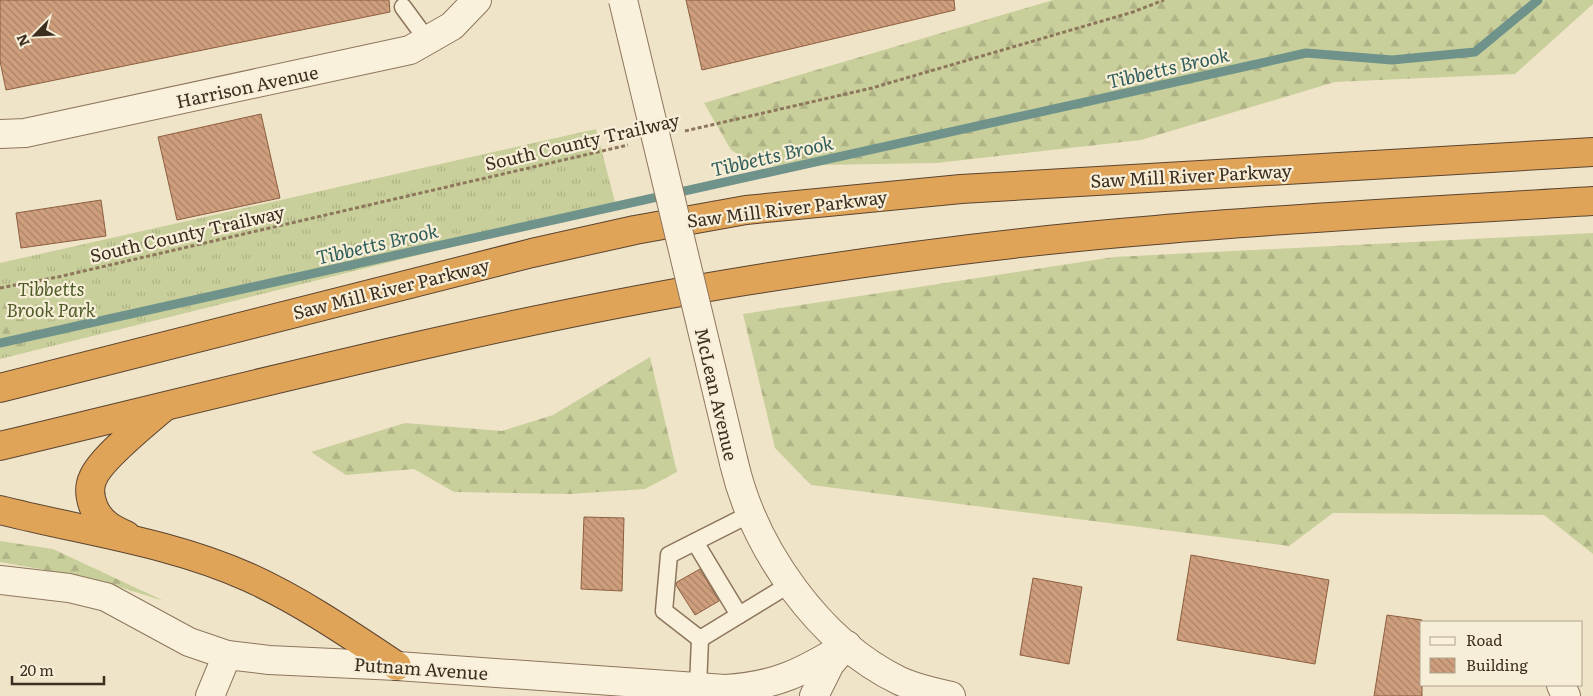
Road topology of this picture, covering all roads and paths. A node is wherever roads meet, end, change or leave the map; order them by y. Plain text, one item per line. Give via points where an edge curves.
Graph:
1 (477, 0) edge
2 (622, 0) edge
3 (1164, 0) edge
4 (403, 7) dead end
5 (428, 41) junction
6 (679, 133) dead end
7 (0, 134) edge
8 (631, 144) dead end
9 (1593, 152) edge
10 (1593, 201) edge
11 (0, 288) edge
12 (0, 388) edge
13 (165, 406) junction
14 (0, 446) edge
15 (0, 510) edge
16 (750, 514) junction
17 (695, 542) junction
18 (148, 544) junction
19 (0, 580) edge
20 (790, 584) junction
21 (739, 615) junction
22 (700, 639) junction
23 (847, 645) junction
24 (227, 655) junction
25 (397, 666) junction
26 (698, 688) junction
27 (210, 696) edge
28 (814, 696) edge
29 (951, 696) edge

1 - 5 street, Harrison Avenue via 452,26
2 - 16 street, McLean Avenue, bridge via 734,463
3 - 6 path, South County Trailway via 1133,12 872,88
4 - 5 lane
5 - 7 street, Harrison Avenue via 410,50 346,65 24,134
8 - 11 path, South County Trailway
9 - 12 highway, Saw Mill River Parkway via 961,189 746,210 635,230 522,256
10 - 13 highway via 1151,230 815,271 580,311
13 - 14 highway
13 - 18 highway via 97,470 90,489 91,500 102,520
15 - 18 highway
16 - 17 lane
16 - 20 street, McLean Avenue via 774,562
17 - 21 lane
17 - 22 lane via 669,555 664,611
18 - 25 highway via 211,562 277,590
19 - 24 street, Putnam Avenue via 70,588 106,597 189,642
20 - 21 lane
20 - 23 street, McLean Avenue
21 - 22 lane
22 - 26 lane
23 - 26 street, Putnam Avenue via 805,670 774,682 742,688
23 - 28 street via 830,664
23 - 29 street, McLean Avenue via 901,681
24 - 25 street, Putnam Avenue
24 - 27 street
25 - 26 street, Putnam Avenue

